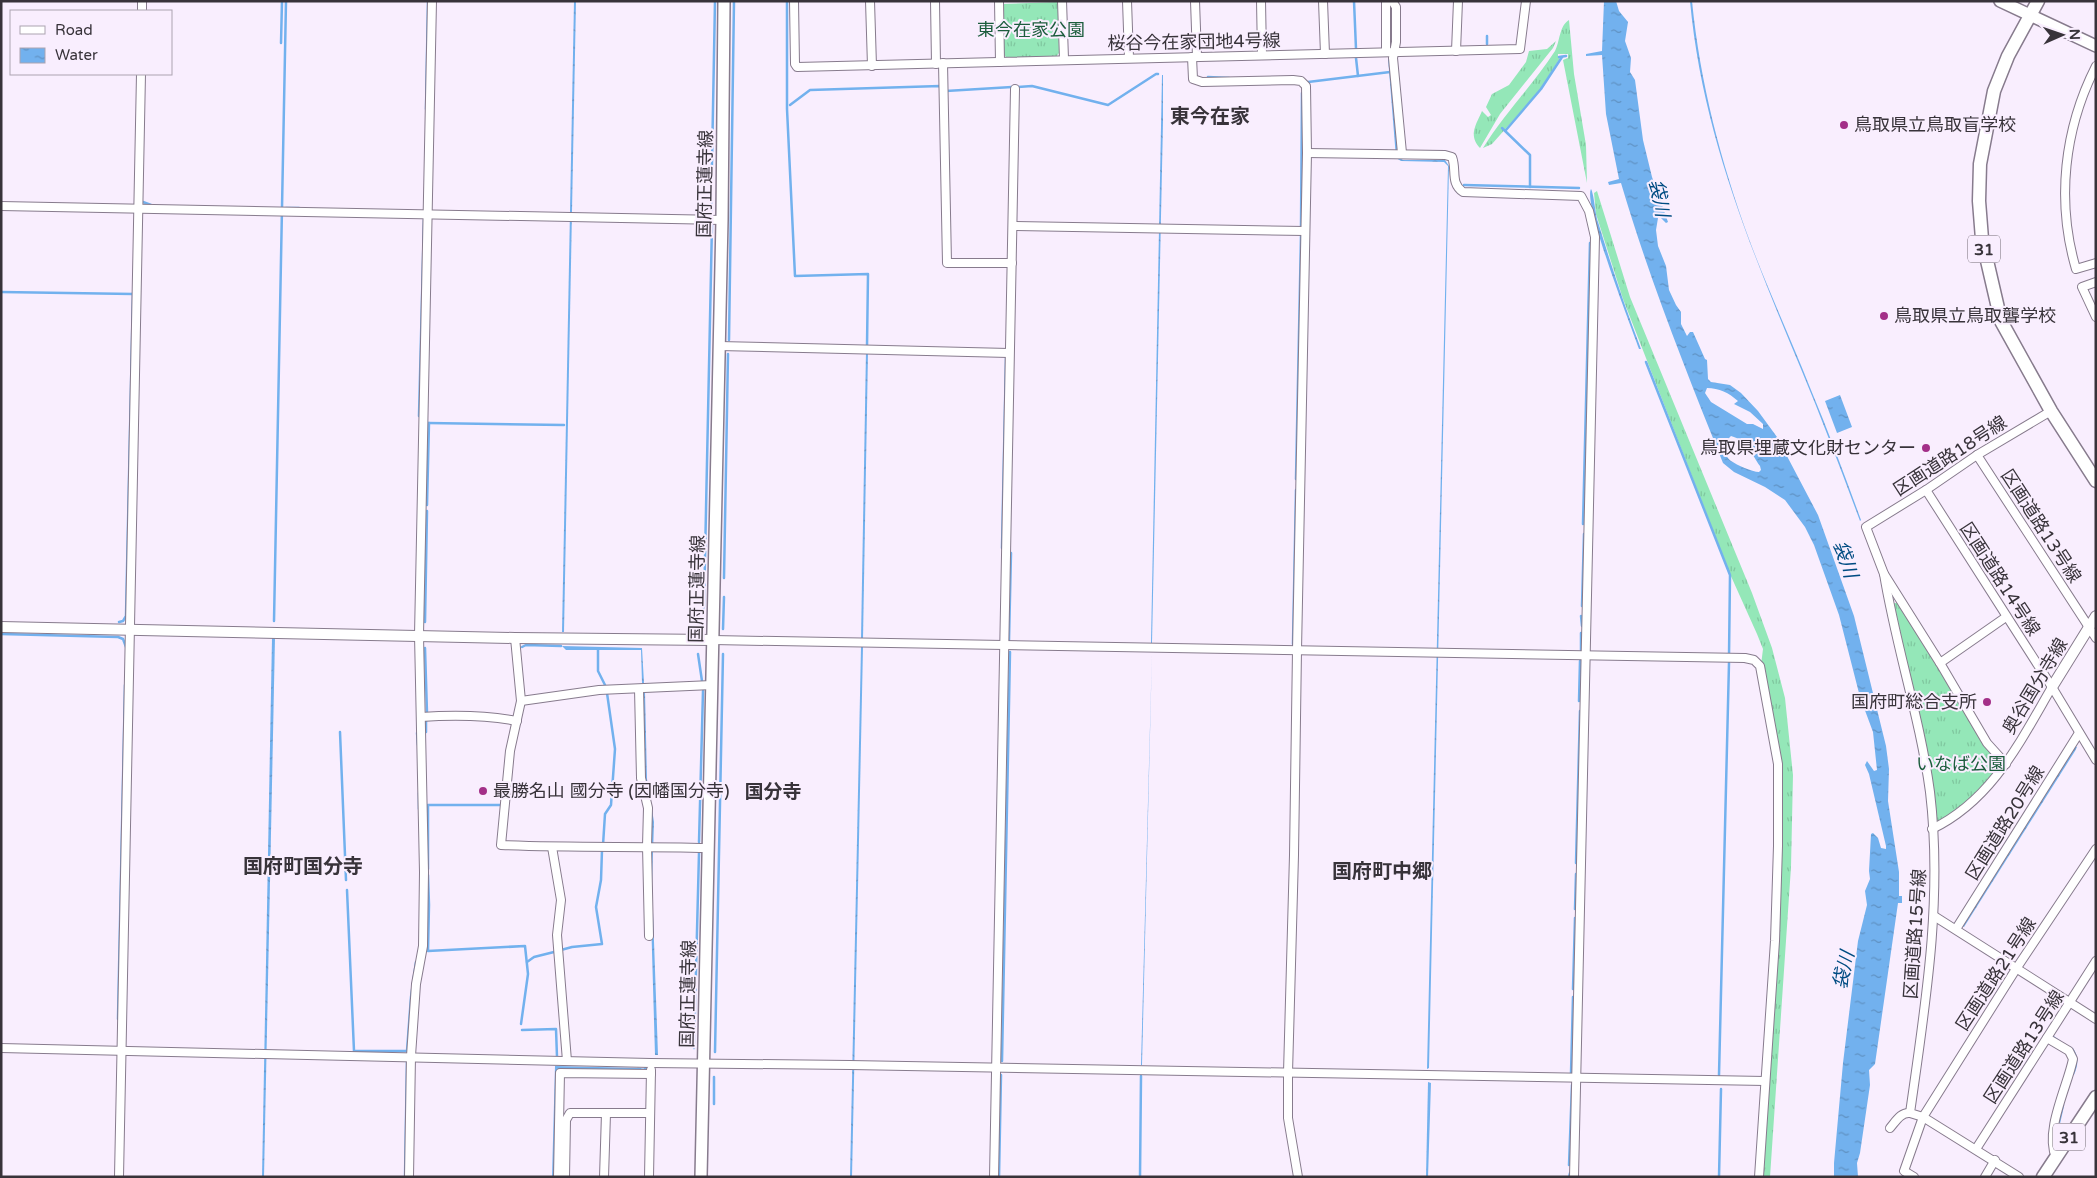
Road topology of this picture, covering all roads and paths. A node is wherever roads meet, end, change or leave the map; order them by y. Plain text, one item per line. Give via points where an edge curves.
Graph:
1 (432, 1) edge
2 (724, 1) edge
3 (794, 1) edge
4 (870, 1) edge
5 (936, 1) edge
6 (999, 1) edge
7 (1062, 1) edge
8 (1127, 1) edge
9 (1196, 1) edge
10 (1260, 1) edge
11 (1323, 1) edge
12 (1390, 1) edge
13 (1458, 1) edge
14 (1526, 1) edge
15 (2000, 1) edge
16 (2038, 1) edge
17 (2030, 14) junction
18 (2096, 46) edge
19 (1456, 51) junction
20 (1386, 52) junction
21 (1395, 52) junction
22 (1324, 54) junction
23 (1262, 55) junction
24 (1195, 57) junction
25 (1129, 58) junction
26 (1064, 59) junction
27 (1000, 62) junction
28 (940, 64) junction
29 (872, 66) junction
30 (2096, 66) edge
31 (141, 75) edge
32 (1015, 89) dead end
33 (1307, 153) junction
34 (1402, 153) junction
35 (1, 206) edge
36 (138, 208) junction
37 (428, 214) junction
38 (722, 220) junction
39 (1013, 226) junction
40 (1305, 231) junction
41 (1012, 263) junction
42 (2096, 263) edge
43 (2096, 282) edge
44 (2096, 317) edge
45 (719, 346) junction
46 (1009, 353) junction
47 (2051, 410) junction
48 (1977, 455) junction
49 (2096, 481) edge
50 (1926, 490) junction
51 (1884, 574) junction
52 (2096, 616) edge
53 (2006, 617) junction
54 (1, 627) edge
55 (2089, 627) junction
56 (130, 628) junction
57 (419, 635) junction
58 (515, 638) junction
59 (2096, 638) edge
60 (713, 640) junction
61 (1005, 646) junction
62 (1297, 650) junction
63 (1585, 656) junction
64 (1940, 663) junction
65 (712, 685) junction
66 (2052, 687) junction
67 (639, 689) junction
68 (521, 700) junction
69 (421, 717) junction
70 (517, 721) junction
71 (2079, 733) junction
72 (2096, 760) edge
73 (2006, 764) junction
74 (1932, 829) junction
75 (646, 846) junction
76 (552, 847) junction
77 (708, 848) junction
78 (2096, 849) edge
79 (1934, 916) junction
80 (1956, 929) junction
81 (649, 936) dead end
82 (2096, 961) edge
83 (2016, 969) junction
84 (2070, 1002) junction
85 (2096, 1019) edge
86 (2048, 1038) junction
87 (1, 1048) edge
88 (122, 1050) junction
89 (411, 1056) junction
90 (567, 1061) junction
91 (651, 1063) junction
92 (704, 1064) junction
93 (997, 1068) junction
94 (1288, 1073) junction
95 (651, 1074) junction
96 (1576, 1078) junction
97 (1765, 1081) junction
98 (2096, 1097) edge
99 (2092, 1110) edge
100 (606, 1113) junction
101 (650, 1113) junction
102 (1910, 1113) junction
103 (1924, 1117) junction
104 (1890, 1128) dead end
105 (1976, 1149) junction
106 (2056, 1157) junction
107 (1995, 1160) junction
108 (119, 1177) edge
109 (408, 1177) edge
110 (558, 1177) edge
111 (564, 1177) edge
112 (604, 1177) edge
113 (649, 1177) edge
114 (701, 1177) edge
115 (994, 1177) edge
116 (1298, 1177) edge
117 (1574, 1177) edge
118 (1759, 1177) edge
119 (1914, 1177) edge
120 (1985, 1177) edge
121 (2019, 1177) edge
122 (2043, 1177) edge

1 - 37 street
2 - 38 main road, 国府正蓮寺線
3 - 29 street, 桜谷今在家団地4号線 via 797,67
4 - 29 street
5 - 28 street
6 - 27 street
7 - 26 street
8 - 25 street
9 - 24 street
10 - 23 street
11 - 22 street
12 - 20 street via 1386,2
12 - 21 street via 1396,7
13 - 19 street
14 - 19 street, 桜谷今在家団地4号線 via 1520,49
15 - 17 main road
16 - 17 main road, 31
17 - 18 main road
17 - 47 main road, 31 via 1994,92 1980,164 1979,201 1982,239 2001,321
19 - 21 street, 桜谷今在家団地4号線
20 - 21 street, 桜谷今在家団地4号線
20 - 22 street, 桜谷今在家団地4号線
21 - 34 street
22 - 23 street, 桜谷今在家団地4号線
23 - 24 street, 桜谷今在家団地4号線
24 - 25 street, 桜谷今在家団地4号線
24 - 33 street via 1193,79 1202,82 1301,81 1306,86
25 - 26 street, 桜谷今在家団地4号線
26 - 27 street, 桜谷今在家団地4号線
27 - 28 street, 桜谷今在家団地4号線
28 - 29 street, 桜谷今在家団地4号線
28 - 41 street via 947,263
30 - 42 street via 2084,89 2073,128 2065,164 2064,201 2076,269
31 - 36 street
32 - 39 street
33 - 34 street
33 - 40 street
34 - 63 street via 1452,157 1454,182 1463,192 1580,196 1589,211 1595,237
35 - 36 street
36 - 37 street
36 - 56 street
37 - 38 street
37 - 57 street
38 - 45 main road, 国府正蓮寺線
39 - 40 street
39 - 41 street
40 - 62 street
41 - 46 street
43 - 44 street via 2082,287
45 - 46 street
45 - 60 main road, 国府正蓮寺線
46 - 61 street
47 - 48 street, 区画道路18号線
47 - 49 main road, 31
48 - 50 street, 区画道路18号線
48 - 55 street, 区画道路13号線
50 - 51 street, 区画道路18号線 via 1866,527
50 - 53 street, 区画道路14号線
51 - 64 street
51 - 74 street, 区画道路15号線 via 1912,696 1930,792
52 - 55 street, 奥谷国分寺線
53 - 64 street
53 - 66 street, 区画道路14号線
54 - 56 street
55 - 59 street, 区画道路13号線
55 - 66 street, 奥谷国分寺線
56 - 57 street
56 - 88 street
57 - 58 street
57 - 69 street
58 - 60 street
58 - 68 street
60 - 61 street
60 - 65 main road, 国府正蓮寺線
61 - 62 street
61 - 93 street
62 - 63 street
62 - 94 street
63 - 96 street
63 - 97 street via 1745,658 1760,666 1778,764 1775,941
64 - 73 street via 1987,743
65 - 67 street
65 - 77 main road, 国府正蓮寺線
66 - 71 street, 区画道路14号線
66 - 73 street, 奥谷国分寺線
67 - 68 street via 599,690
67 - 75 street via 641,778 648,808
68 - 70 street
69 - 70 street via 459,716
69 - 89 street via 423,946 416,984
70 - 76 street via 510,751 501,845
71 - 72 street, 区画道路14号線
71 - 80 street, 区画道路20号線
73 - 74 street, 奥谷国分寺線 via 1974,802 1948,822
74 - 79 street, 区画道路15号線
75 - 76 street
75 - 77 street
75 - 81 street
76 - 90 street via 561,900 557,935
77 - 92 main road, 国府正蓮寺線
78 - 83 street, 区画道路21号線
79 - 80 street
79 - 102 street, 区画道路15号線
80 - 83 street
82 - 84 street, 区画道路13号線
83 - 84 street
83 - 103 street, 区画道路21号線
84 - 85 street
84 - 86 street, 区画道路13号線
86 - 105 street, 区画道路13号線
86 - 106 street via 2073,1058 2053,1132 2052,1150
87 - 88 street
88 - 89 street
88 - 108 street
89 - 90 street
89 - 109 street
90 - 91 street
91 - 92 street
91 - 95 street
92 - 93 street
92 - 114 main road, 国府正蓮寺線
93 - 94 street
93 - 115 street
94 - 96 street
94 - 116 street via 1288,1118
95 - 101 street
95 - 110 street via 560,1073
96 - 97 street
96 - 117 street
97 - 118 street
98 - 99 main road, 31
99 - 106 main road, 31
100 - 101 street
100 - 111 street via 570,1113 566,1120
100 - 112 street
101 - 113 street
102 - 103 street
102 - 104 street via 1900,1116
103 - 105 street
103 - 119 street, 区画道路21号線 via 1904,1171
105 - 107 street
106 - 122 main road, 31
107 - 120 street
107 - 121 street

